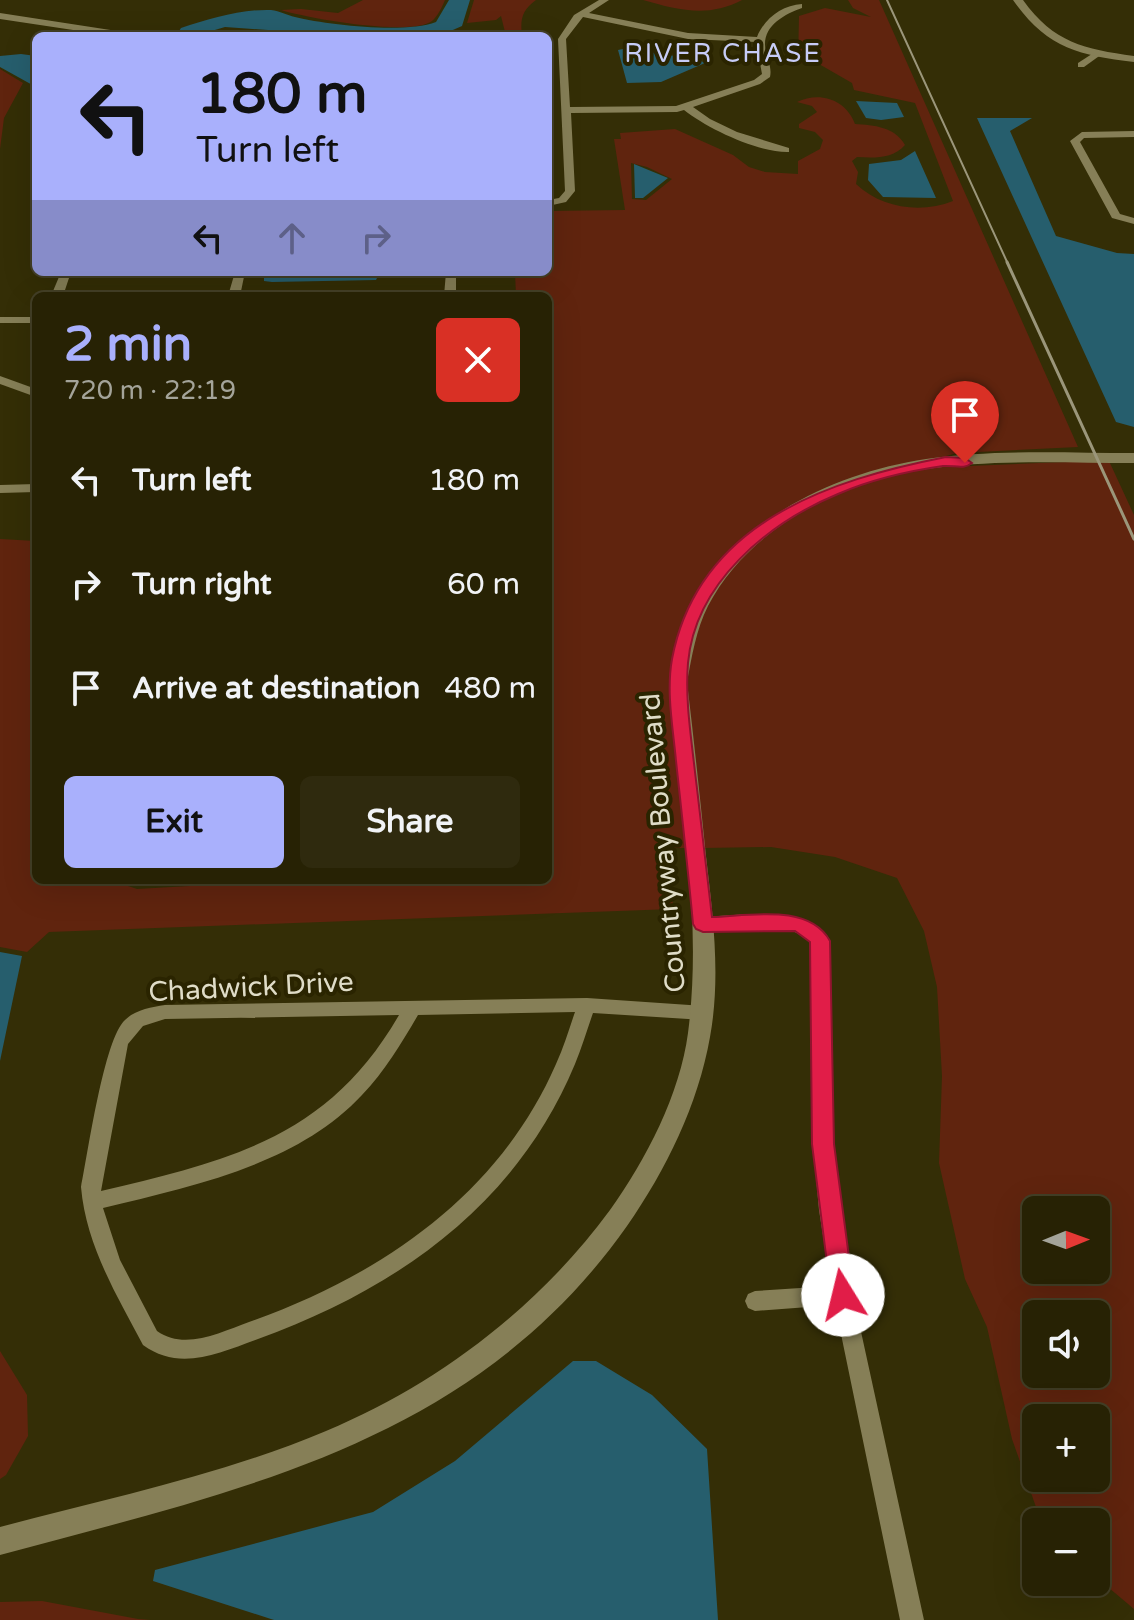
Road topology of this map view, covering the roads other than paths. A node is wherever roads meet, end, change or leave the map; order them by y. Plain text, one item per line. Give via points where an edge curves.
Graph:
1 (605, 0) edge
2 (1018, 0) edge
3 (799, 6) dead end
4 (581, 14) junction
5 (0, 16) edge
6 (104, 32) edge
7 (761, 40) junction
8 (1098, 54) junction
9 (1134, 59) edge
10 (1081, 65) dead end
11 (767, 75) junction
12 (781, 79) dead end
13 (687, 107) junction
14 (566, 110) junction
15 (1134, 134) edge
16 (786, 150) dead end
17 (552, 202) edge
18 (1134, 221) edge
19 (0, 320) edge
20 (32, 320) edge
21 (0, 380) edge
22 (32, 392) edge
23 (1134, 449) edge
24 (1134, 458) edge
25 (946, 462) junction
26 (32, 488) edge
27 (0, 489) edge
28 (703, 924) junction
29 (587, 1005) junction
30 (413, 1007) junction
31 (704, 1013) junction
32 (91, 1202) junction
33 (843, 1295) junction
34 (755, 1301) dead end
35 (0, 1541) edge
36 (912, 1620) edge

1 - 4 street
2 - 8 street via 1050,38
3 - 7 street via 776,16
4 - 7 street via 688,36
4 - 14 street via 562,39
5 - 6 street
7 - 11 street
8 - 9 street
8 - 10 street
11 - 12 street
11 - 13 street
13 - 14 street
13 - 16 street via 695,115
14 - 17 street via 570,191
15 - 18 street via 1082,135 1075,141 1116,216
19 - 20 street
21 - 22 street
23 - 25 street, Countryway Boulevard via 1002,453
24 - 25 street, Countryway Boulevard
25 - 28 street, Countryway Boulevard via 856,482 784,515 735,554 699,603 684,640 678,682
26 - 27 street
28 - 31 street, Countryway Boulevard
28 - 33 street via 798,924 820,941 823,1144
29 - 30 street, Chadwick Drive
29 - 31 street, Chadwick Drive
29 - 32 street, Chadwick Drive via 566,1069 540,1117 472,1203 393,1265 278,1324 198,1348 160,1347 150,1338 97,1232
30 - 32 street via 366,1079 295,1136 239,1163
30 - 32 street, Chadwick Drive via 165,1012 137,1018 119,1044
31 - 35 street, Countryway Boulevard via 686,1092 631,1202 556,1294 494,1349 380,1420 291,1458
33 - 34 street
33 - 36 street

